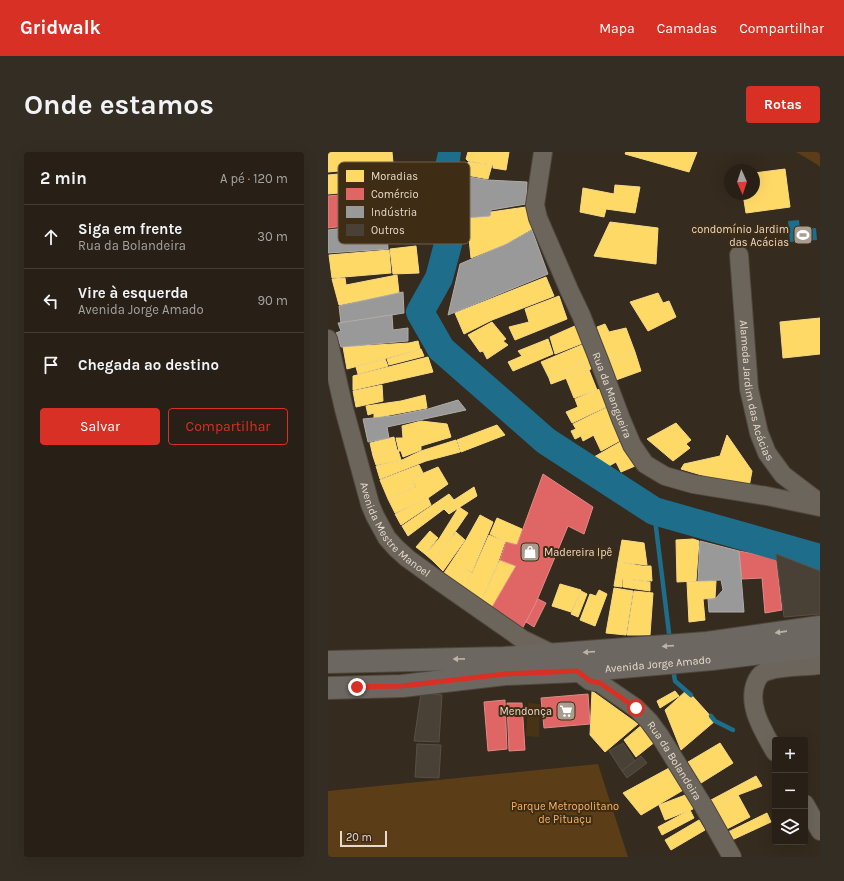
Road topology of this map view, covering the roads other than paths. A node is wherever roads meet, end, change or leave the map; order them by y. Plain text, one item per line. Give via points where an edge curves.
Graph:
1 (543, 152) edge
2 (739, 255) dead end
3 (328, 344) edge
4 (820, 503) edge
5 (820, 507) edge
6 (820, 627) edge
7 (820, 646) edge
8 (710, 651) junction
9 (553, 654) junction
10 (630, 658) junction
11 (337, 662) edge
12 (820, 665) edge
13 (505, 666) junction
14 (577, 671) junction
15 (338, 688) edge
16 (328, 698) edge
17 (772, 746) edge
18 (808, 809) edge
19 (820, 831) edge
20 (732, 857) edge

1 - 5 street, Rua da Mangueira via 536,205 538,218 581,315 632,445 645,464 665,476 693,484
2 - 4 street, Alameda Jardim das Acácias via 749,389 759,433 767,453 783,475
3 - 9 street, Avenida Mestre Manoel via 370,504 388,538 407,558 436,579 522,638
6 -> 8 main road, Avenida Jorge Amado
7 - 8 main road, Avenida Jorge Amado
8 - 10 main road, Avenida Jorge Amado
10 -> 9 main road, Avenida Jorge Amado
9 - 13 main road, Avenida Jorge Amado
10 - 14 main road, Avenida Jorge Amado
13 -> 11 main road, Avenida Jorge Amado
11 - 15 main road
12 - 17 street via 767,671 759,676 754,686 753,701 756,715
13 - 14 main road, Avenida Jorge Amado
13 - 15 main road, Avenida Jorge Amado via 402,686
14 - 20 street, Rua da Bolandeira via 636,708 649,721
15 - 16 main road via 342,696
18 - 19 street

